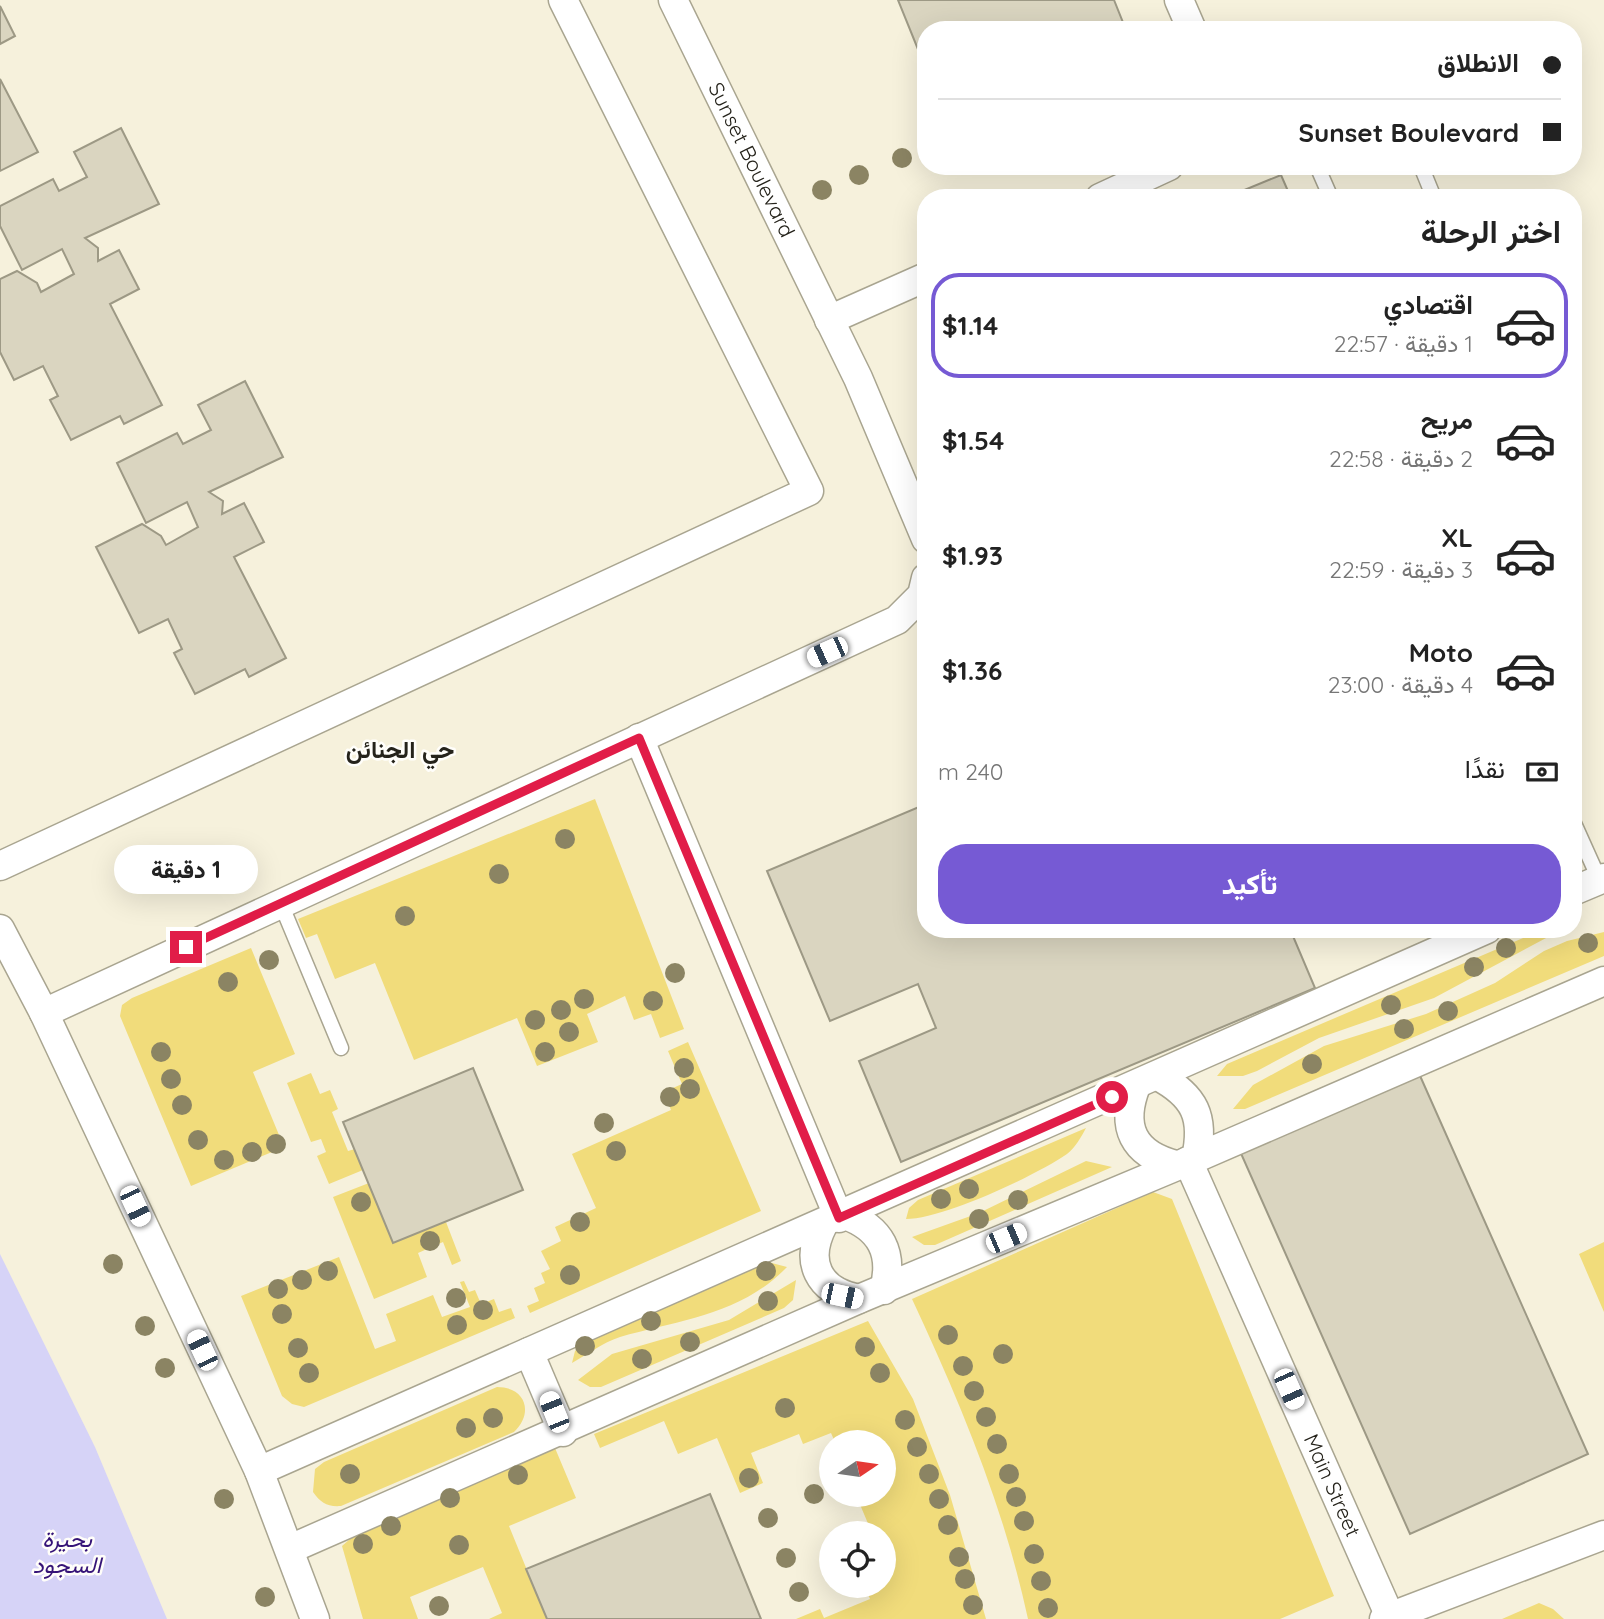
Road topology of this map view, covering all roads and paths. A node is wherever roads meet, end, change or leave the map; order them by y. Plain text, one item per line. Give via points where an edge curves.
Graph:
1 (564, 0) edge
2 (673, 0) edge
3 (1179, 0) edge
4 (1188, 21) edge
5 (1150, 175) edge
6 (1119, 189) edge
7 (917, 281) edge
8 (829, 320) junction
9 (917, 518) edge
10 (917, 600) edge
11 (639, 738) junction
12 (1582, 839) edge
13 (0, 866) edge
14 (1602, 879) edge
15 (1582, 887) edge
16 (281, 904) junction
17 (0, 929) edge
18 (1467, 938) edge
19 (1604, 981) edge
20 (44, 1013) junction
21 (341, 1048) dead end
22 (1147, 1081) junction
23 (1187, 1161) junction
24 (836, 1219) junction
25 (871, 1295) junction
26 (529, 1352) junction
27 (562, 1432) junction
28 (259, 1471) junction
29 (1604, 1535) edge
30 (290, 1549) junction
31 (1388, 1618) edge
32 (315, 1619) edge

1 - 13 street via 809,491
2 - 8 street, Sunset Boulevard
3 - 4 street
5 - 6 street
7 - 8 street
8 - 9 street, Sunset Boulevard
10 - 11 street via 897,620
11 - 16 street
11 - 24 street
12 - 14 lane
14 - 15 street
16 - 20 street
16 - 21 lane
17 - 20 street
18 - 22 street
19 - 23 street
20 - 28 street
22 - 23 street via 1182,1093 1199,1119 1200,1140
22 - 23 street via 1128,1120 1133,1137 1145,1152
22 - 24 street
23 - 25 street
23 - 31 street, Main Street
24 - 25 street via 863,1222 878,1235 887,1252 889,1271
24 - 25 street via 816,1240 818,1273 842,1296
24 - 26 street
25 - 27 street
26 - 27 street
26 - 28 street
27 - 30 street
28 - 30 street
29 - 31 street
30 - 32 street

